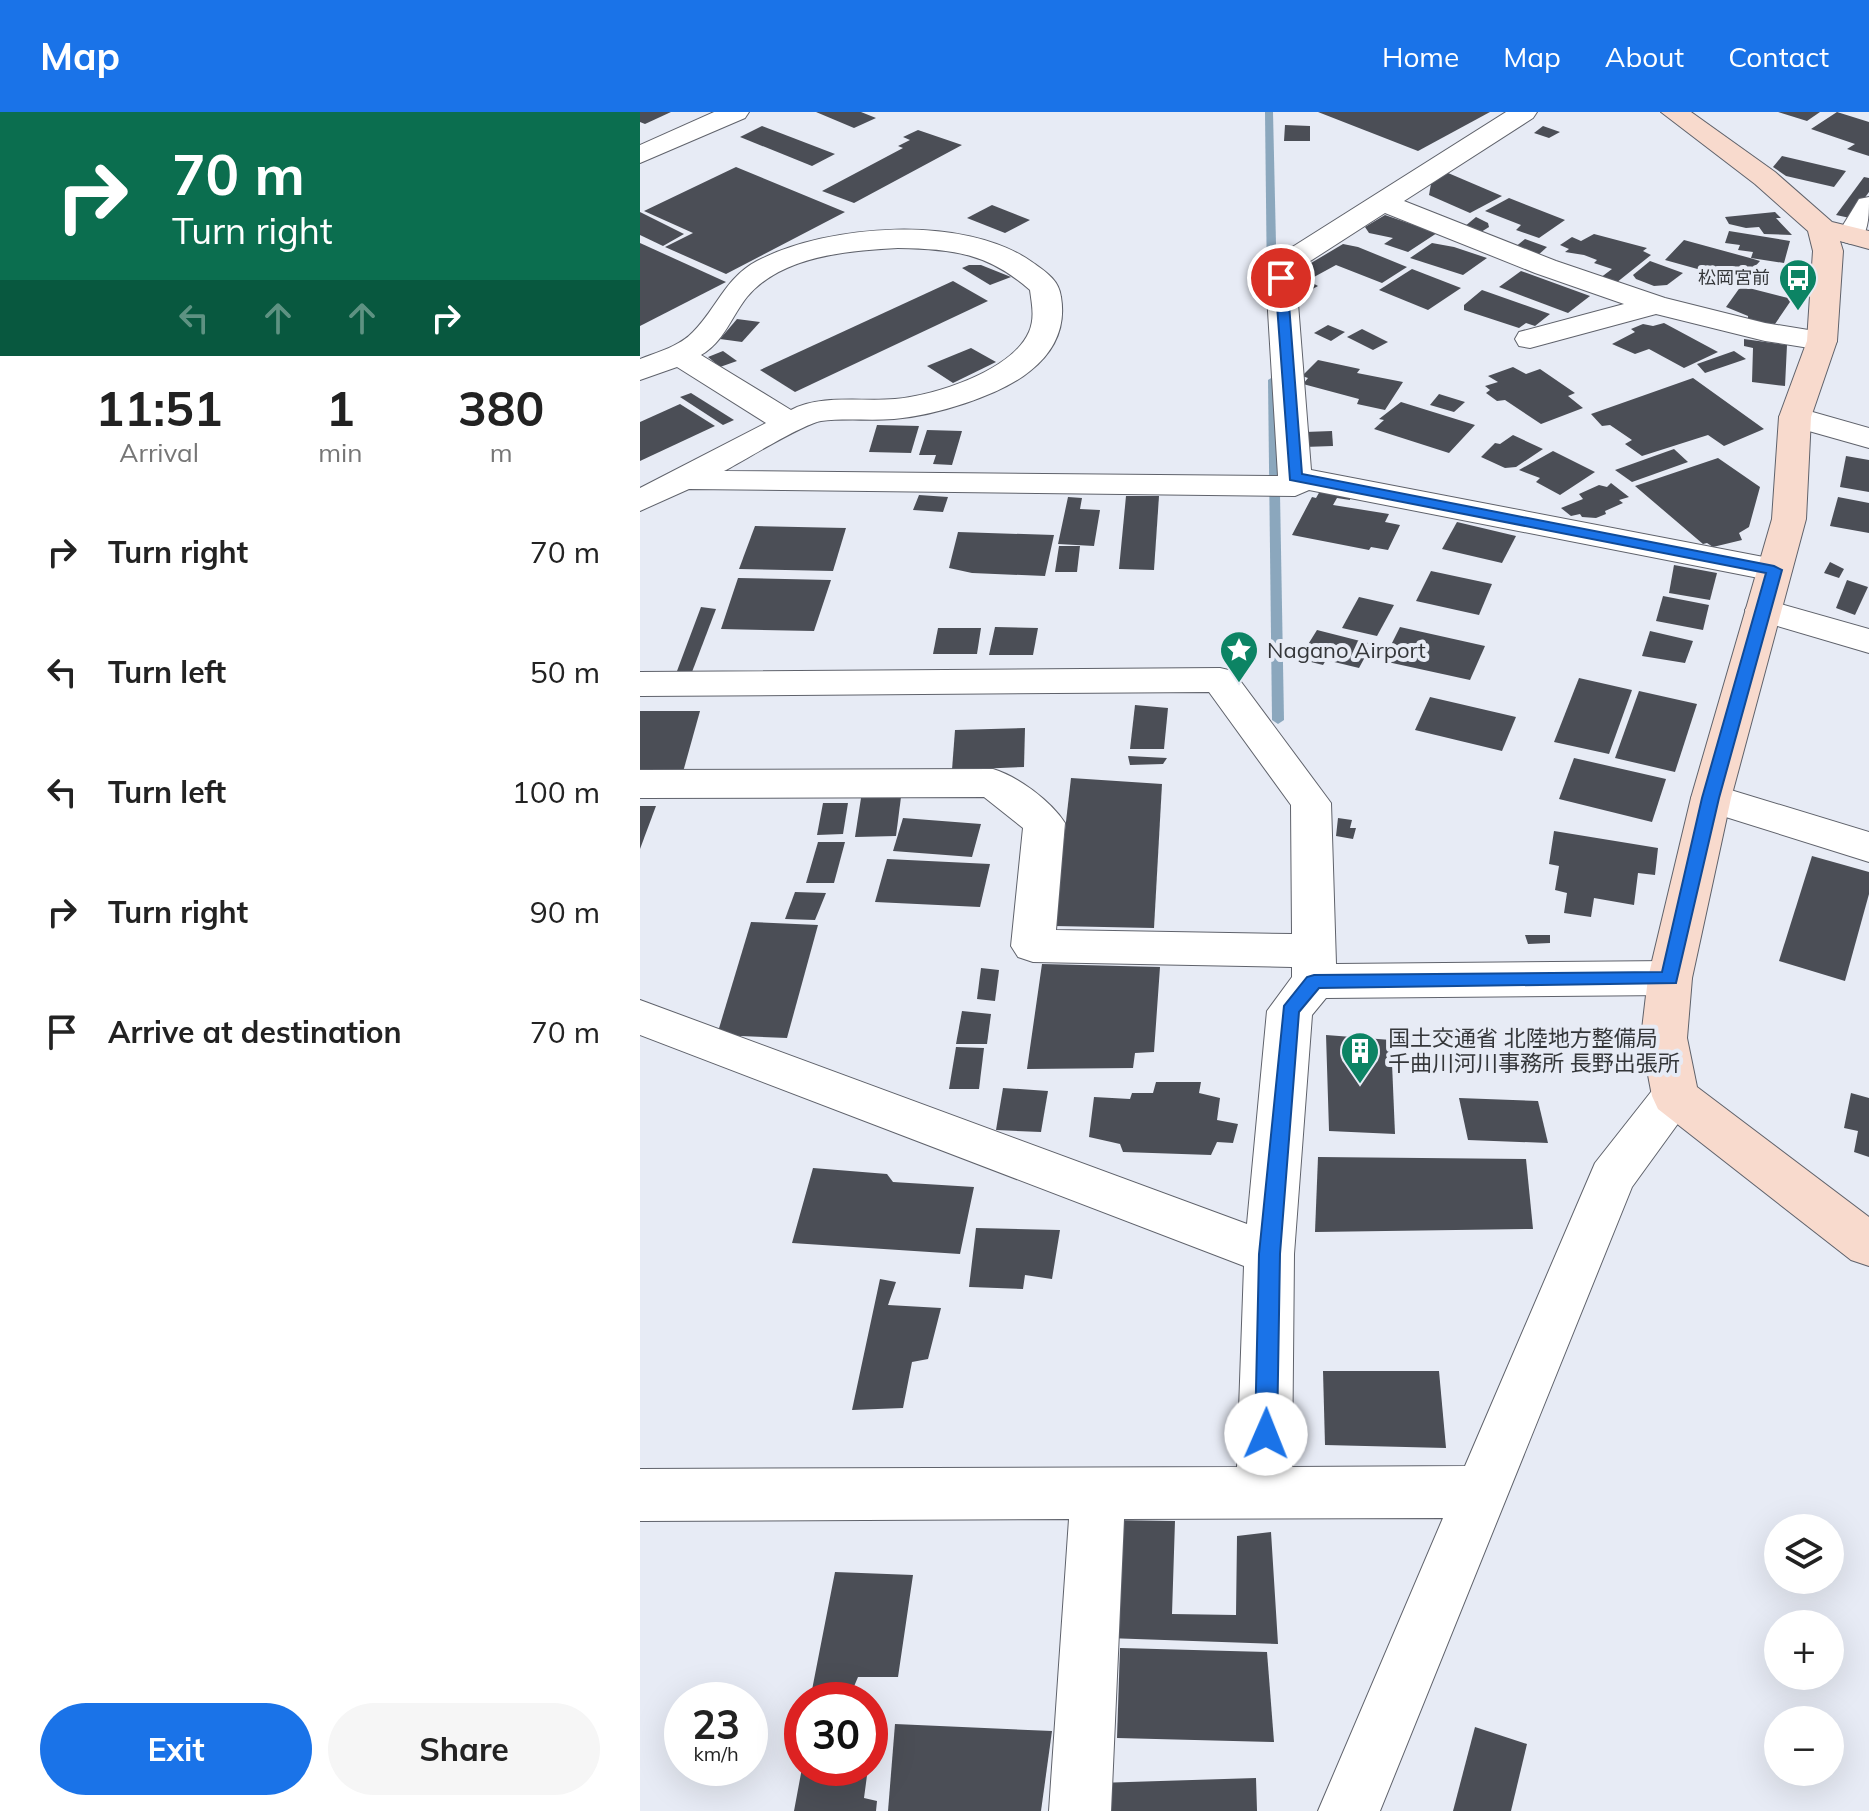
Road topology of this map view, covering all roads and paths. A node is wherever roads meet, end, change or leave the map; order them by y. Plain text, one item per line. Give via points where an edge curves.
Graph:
1 (736, 112) edge
2 (1524, 112) edge
3 (1674, 112) edge
4 (640, 155) edge
5 (1385, 203) junction
6 (1869, 205) edge
7 (1847, 234) edge
8 (1655, 305) junction
9 (1530, 339) dead end
10 (1822, 341) junction
11 (678, 354) junction
12 (640, 371) edge
13 (1795, 417) junction
14 (791, 422) junction
15 (1869, 438) edge
16 (1295, 477) junction
17 (686, 479) junction
18 (640, 501) edge
19 (1774, 570) junction
20 (1763, 610) junction
21 (1869, 641) edge
22 (640, 684) edge
23 (640, 784) edge
24 (1711, 798) junction
25 (1869, 847) edge
26 (1313, 966) junction
27 (1670, 978) junction
28 (640, 1017) edge
29 (1675, 1096) junction
30 (1869, 1245) edge
31 (1269, 1254) junction
32 (1481, 1492) junction
33 (1098, 1494) junction
34 (1264, 1494) junction
35 (640, 1495) edge
36 (1080, 1811) edge
37 (1349, 1811) edge

1 - 4 street
2 - 5 street
3 - 7 street
5 - 8 street
5 - 16 street via 1288,262 1281,278
6 - 7 street
7 - 10 street via 1828,251
8 - 9 street
8 - 10 street via 1771,335
10 - 13 street
11 - 12 street
11 - 14 street
11 - 14 street via 703,341 744,282 777,264 861,240 905,237 989,250 1021,266 1045,287 1049,316 1043,337 1019,365 946,400 897,409 812,412
13 - 15 street
13 - 19 street via 1789,519
14 - 17 street
16 - 17 street via 1295,486
16 - 19 street
17 - 18 street
19 - 20 street
20 - 21 street
20 - 24 street
22 - 26 street via 1220,680 1311,803
23 - 26 street via 993,783 1044,823 1033,946
24 - 25 street
24 - 27 street
26 - 27 street
26 - 31 street via 1290,1011
27 - 29 street via 1664,1038
28 - 31 street
29 - 30 street
29 - 32 street via 1612,1177
31 - 34 street
32 - 34 street
32 - 37 street
33 - 34 street
33 - 35 street
33 - 36 street

